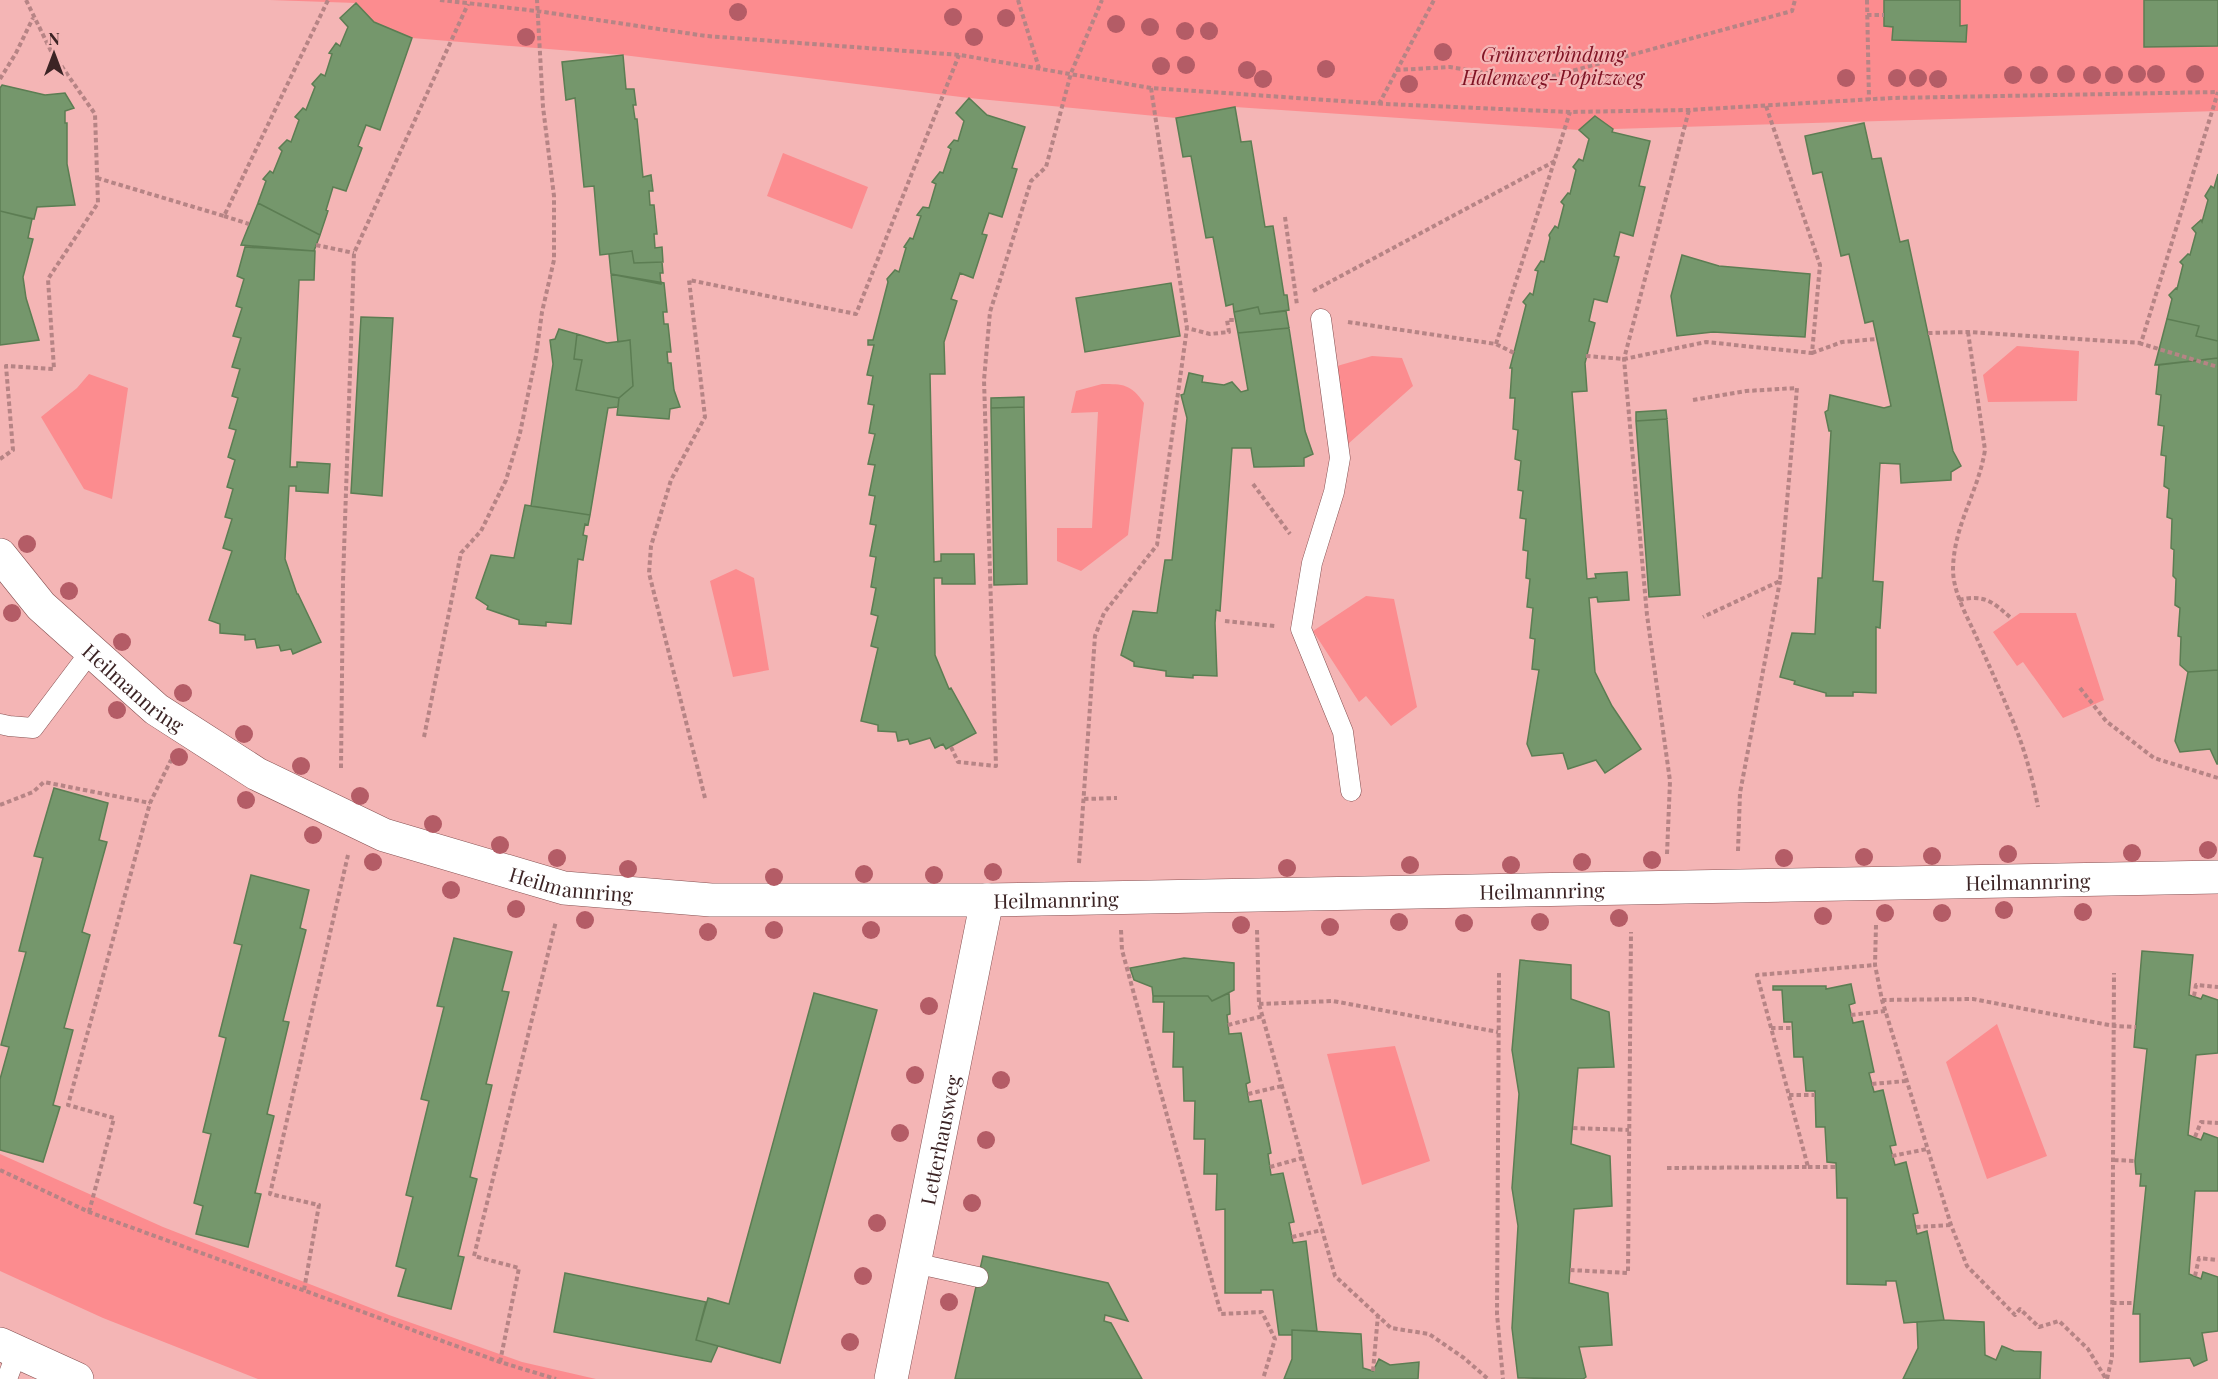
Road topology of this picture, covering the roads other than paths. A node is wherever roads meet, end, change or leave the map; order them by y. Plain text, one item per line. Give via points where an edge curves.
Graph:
1 (1321, 319) road end
2 (0, 555) edge
3 (91, 651) junction
4 (0, 724) edge
5 (1351, 790) dead end
6 (2218, 877) edge
7 (987, 900) junction
8 (914, 1263) junction
9 (978, 1277) dead end
10 (8, 1359) edge
11 (77, 1379) edge
12 (891, 1379) edge

1 - 5 lane via 1340,458 1312,563 1301,629 1343,732
2 - 3 street, Heilmannring via 41,606
3 - 4 lane via 33,728
3 - 7 street, Heilmannring via 156,709 257,774 384,835 564,888 711,900
6 - 7 street, Heilmannring
7 - 8 street, Letterhausweg
8 - 9 lane
8 - 12 street, Letterhausweg
10 - 11 street

